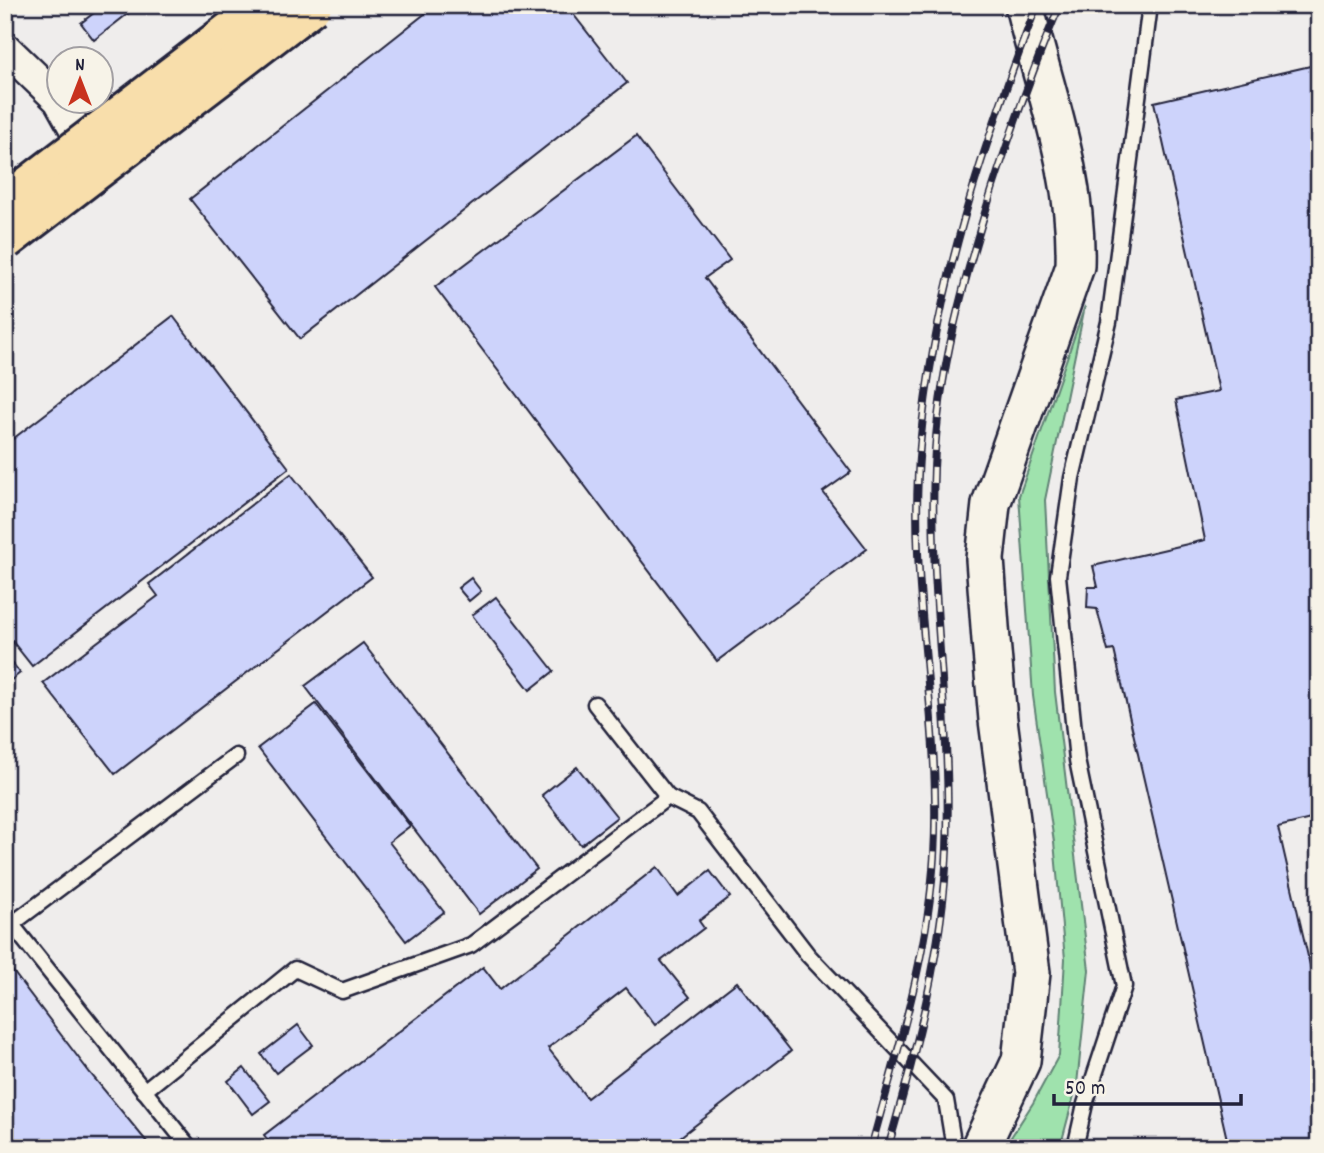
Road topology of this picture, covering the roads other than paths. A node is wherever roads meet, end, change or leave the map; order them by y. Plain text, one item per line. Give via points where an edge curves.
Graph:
1 (265, 5) edge
2 (312, 5) edge
3 (1024, 5) edge
4 (1150, 5) edge
5 (5, 48) edge
6 (102, 180) dead end
7 (5, 204) edge
8 (5, 240) edge
9 (595, 704) dead end
10 (236, 756) dead end
11 (668, 797) junction
12 (9, 920) edge
13 (144, 1091) junction
14 (190, 1148) edge
15 (954, 1148) edge
16 (980, 1148) edge
17 (1075, 1148) edge

1 - 7 highway, bridge
2 - 8 highway, bridge
3 - 16 street via 1068,169 1075,266 991,504 988,530 985,559 990,640 1031,973 1021,1061
4 - 17 lane via 1109,322 1072,478 1058,576 1077,760 1124,986
5 - 6 street via 59,100
9 - 11 lane
10 - 12 lane
11 - 13 lane via 471,945 342,990 295,969
11 - 15 lane via 698,812 808,955 946,1100
12 - 13 lane
13 - 14 lane

